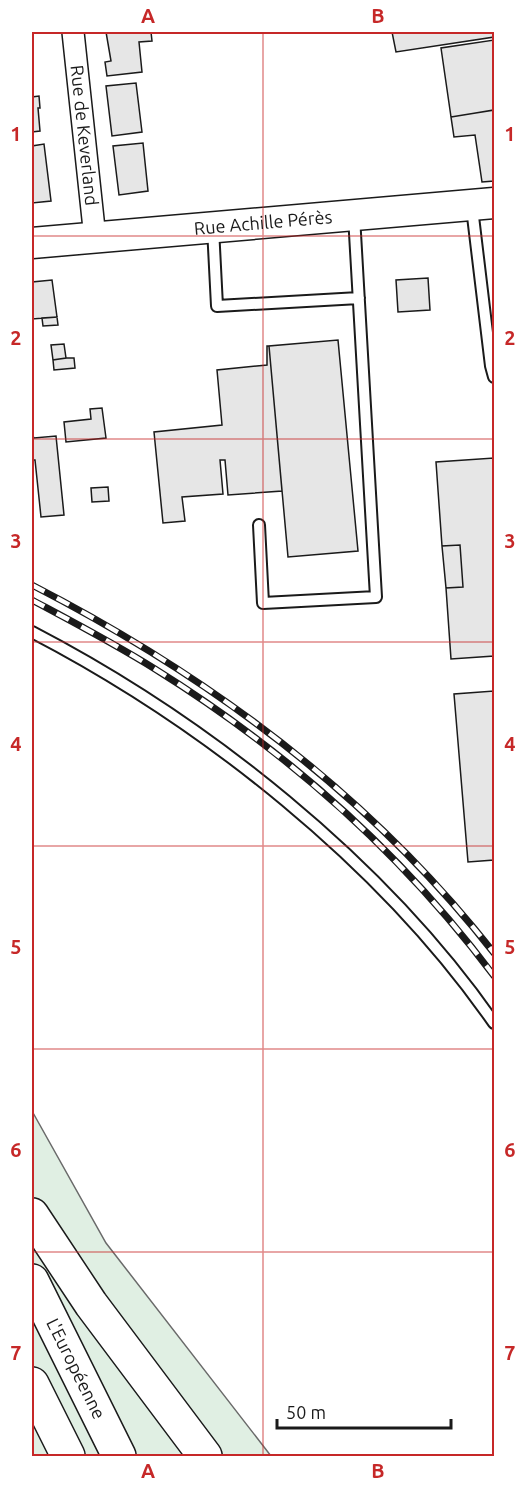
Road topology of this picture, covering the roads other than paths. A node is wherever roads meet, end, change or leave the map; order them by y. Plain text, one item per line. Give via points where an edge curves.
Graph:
1 (73, 32) edge
2 (483, 204) edge
3 (354, 216) junction
4 (213, 228) junction
5 (95, 238) junction
6 (32, 243) edge
7 (359, 298) junction
8 (495, 377) edge
9 (259, 525) dead end
10 (32, 632) edge
11 (495, 1023) edge
12 (32, 1215) edge
13 (32, 1281) edge
14 (32, 1384) edge
15 (68, 1456) edge
16 (119, 1456) edge
17 (205, 1456) edge

1 - 5 street, Rue de Keverland
2 - 3 street, Rue Achille Pérès
2 - 8 lane via 491,366
3 - 4 street, Rue Achille Pérès
3 - 7 lane
4 - 5 street, Rue Achille Pérès
4 - 7 lane via 217,306
5 - 6 street, Rue Achille Pérès
7 - 9 lane via 376,597 263,603
10 - 11 lane via 149,701 232,759 313,823 419,928
12 - 17 highway via 91,1304
13 - 16 highway, L'Européenne
14 - 15 highway

